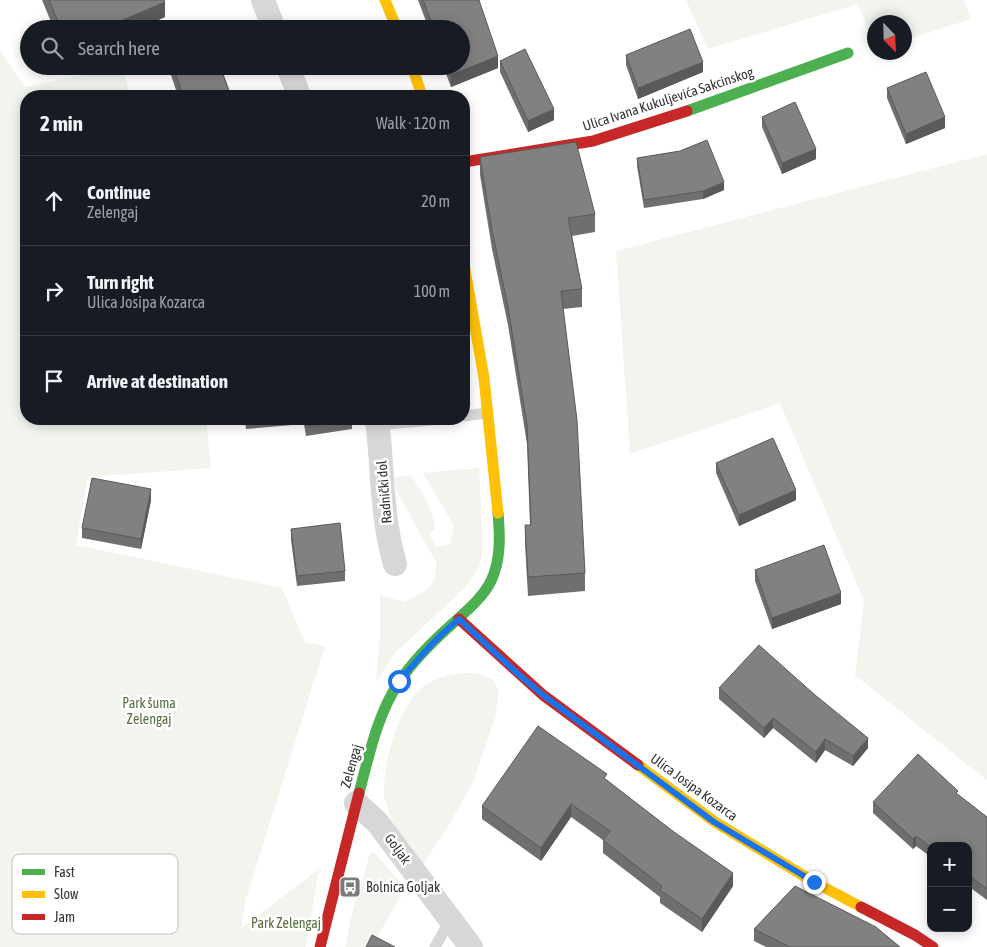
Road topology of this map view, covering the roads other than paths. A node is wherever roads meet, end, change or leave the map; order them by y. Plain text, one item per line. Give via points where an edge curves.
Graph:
1 (263, 0) edge
2 (386, 0) edge
3 (271, 20) edge
4 (394, 20) edge
5 (848, 53) dead end
6 (291, 75) edge
7 (415, 75) edge
8 (297, 90) edge
9 (420, 90) edge
10 (470, 161) edge
11 (470, 298) edge
12 (488, 413) junction
13 (470, 415) edge
14 (378, 425) edge
15 (395, 564) dead end
16 (459, 619) junction
17 (356, 803) junction
18 (450, 920) junction
19 (320, 947) edge
20 (435, 947) edge
21 (471, 947) edge
22 (932, 947) edge

1 - 3 street
2 - 4 street
5 - 10 street, Ulica Ivana Kukuljevića Sakcinskog via 711,104 593,141
6 - 8 street
7 - 9 street
11 - 12 street
12 - 13 lane
12 - 16 street via 500,553 489,586
14 - 15 street, Radnički dol via 387,530
16 - 17 street, Zelengaj via 418,658 386,703
16 - 22 street, Ulica Josipa Kozarca via 543,695 714,822
17 - 18 street, Goljak via 378,822
17 - 19 street, Zelengaj
18 - 20 lane
18 - 21 street, Goljak

